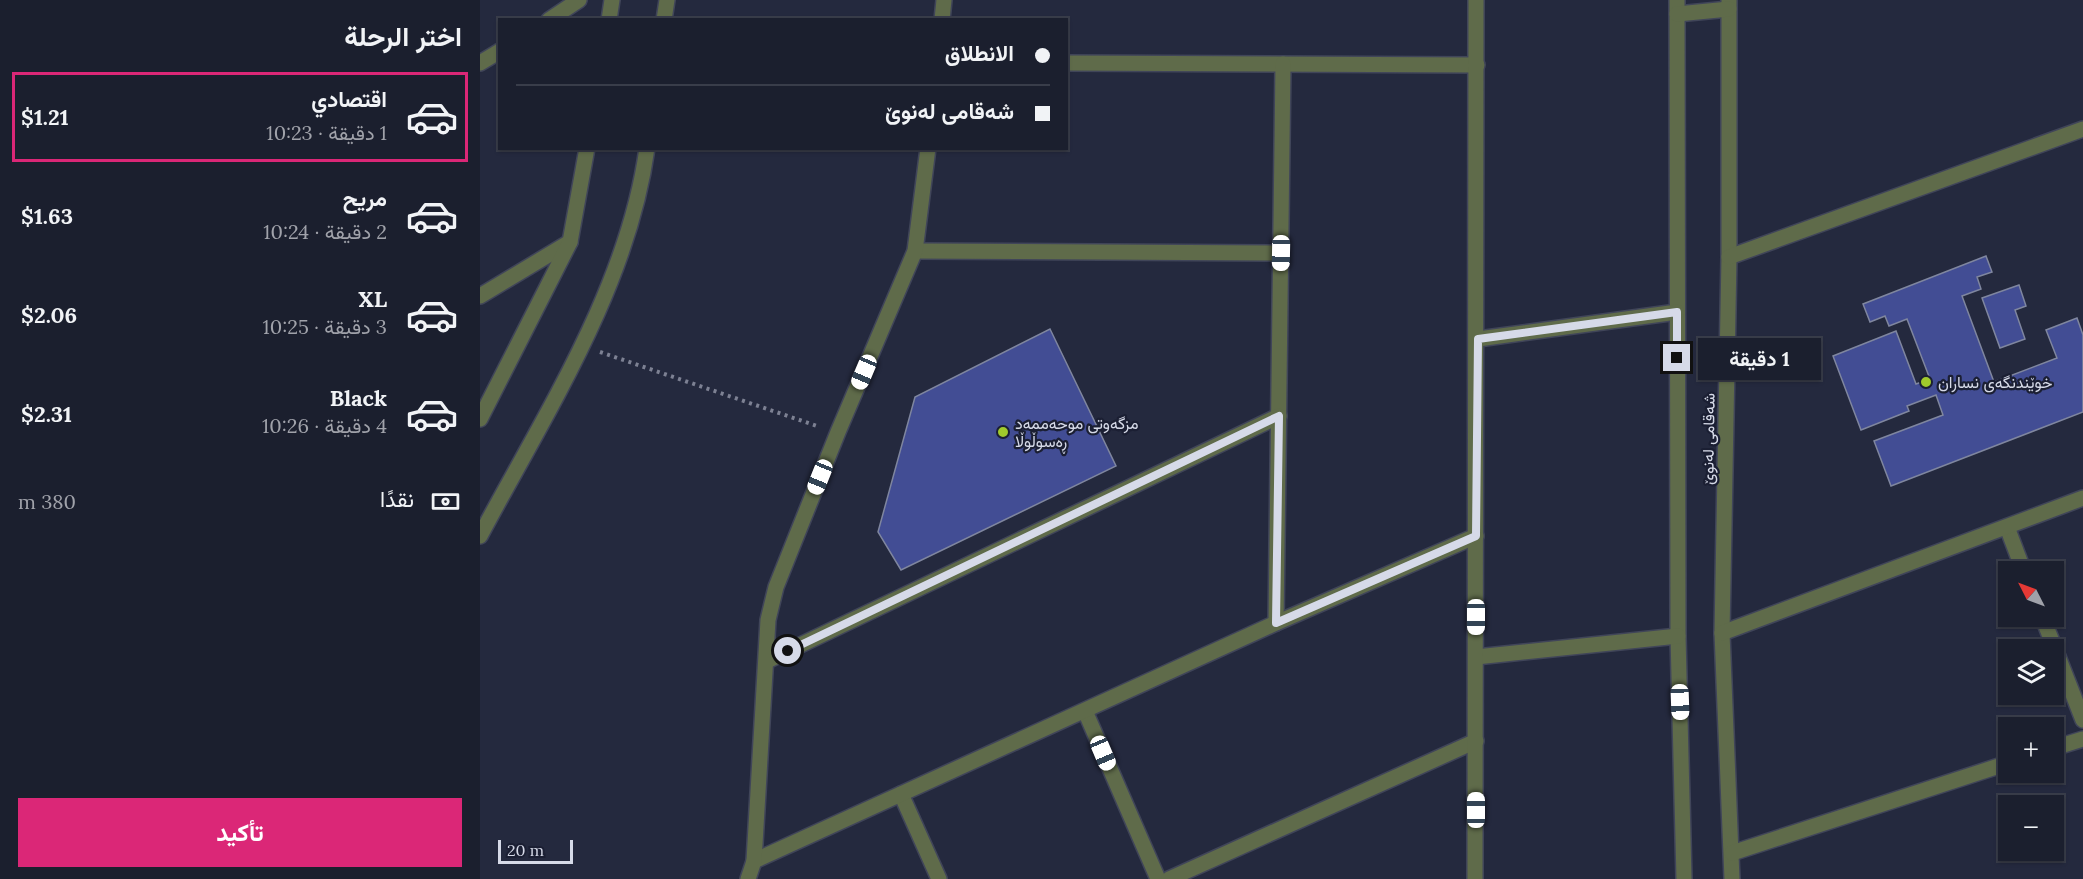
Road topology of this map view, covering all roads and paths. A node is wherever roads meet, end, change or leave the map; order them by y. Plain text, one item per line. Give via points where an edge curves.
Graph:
1 (579, 0) edge
2 (612, 0) edge
3 (667, 0) edge
4 (944, 0) edge
5 (1476, 0) edge
6 (1729, 4) edge
7 (1677, 7) edge
8 (552, 18) edge
9 (609, 18) edge
10 (664, 18) edge
11 (942, 18) edge
12 (498, 52) edge
13 (480, 63) edge
14 (1068, 63) edge
15 (1283, 64) junction
16 (1477, 65) junction
17 (2083, 129) edge
18 (586, 150) edge
19 (646, 150) edge
20 (928, 150) edge
21 (570, 242) junction
22 (915, 251) junction
23 (1281, 253) junction
24 (1730, 257) junction
25 (480, 296) edge
26 (1677, 312) junction
27 (1478, 339) junction
28 (581, 345) junction
29 (1279, 416) junction
30 (480, 419) edge
31 (838, 432) junction
32 (2083, 498) edge
33 (2007, 527) junction
34 (480, 536) edge
35 (1476, 536) junction
36 (2020, 561) edge
37 (1276, 623) junction
38 (2046, 627) edge
39 (1722, 633) junction
40 (1678, 636) junction
41 (1476, 657) junction
42 (767, 661) junction
43 (1085, 711) junction
44 (2083, 720) edge
45 (2083, 739) edge
46 (1476, 741) junction
47 (2064, 745) edge
48 (1998, 766) edge
49 (901, 794) junction
50 (1732, 853) junction
51 (754, 861) junction
52 (748, 879) edge
53 (939, 879) edge
54 (1158, 879) edge
55 (1168, 879) edge
56 (1475, 879) edge
57 (1684, 879) edge
58 (1732, 879) edge

1 - 8 street
2 - 9 street
3 - 10 street
4 - 11 street
5 - 16 street
6 - 7 street
6 - 24 street, شەقامی لەنوێ
7 - 26 street, شەقامی لەنوێ
12 - 13 street
14 - 15 street
15 - 16 street
15 - 23 street
16 - 27 street
17 - 24 street
18 - 21 street
19 - 28 street via 633,219 612,281
20 - 22 street
21 - 25 street
21 - 30 street
22 - 23 street
22 - 31 street
23 - 29 street
24 - 39 street, شەقامی لەنوێ
26 - 27 street
26 - 40 street, شەقامی لەنوێ
27 - 35 street
28 - 31 path
28 - 34 street
29 - 37 street
29 - 42 street
31 - 42 street via 776,587 768,620
32 - 33 street
33 - 36 street
33 - 39 street
35 - 37 street
35 - 41 street
37 - 43 street
38 - 44 street
39 - 50 street, شەقامی لەنوێ
40 - 41 street
40 - 57 street, شەقامی لەنوێ
41 - 46 street
42 - 51 street
43 - 49 street
43 - 54 street
45 - 47 street
46 - 55 street
46 - 56 street
48 - 50 street
49 - 51 street
49 - 53 street
50 - 58 street, شەقامی لەنوێ
51 - 52 street

